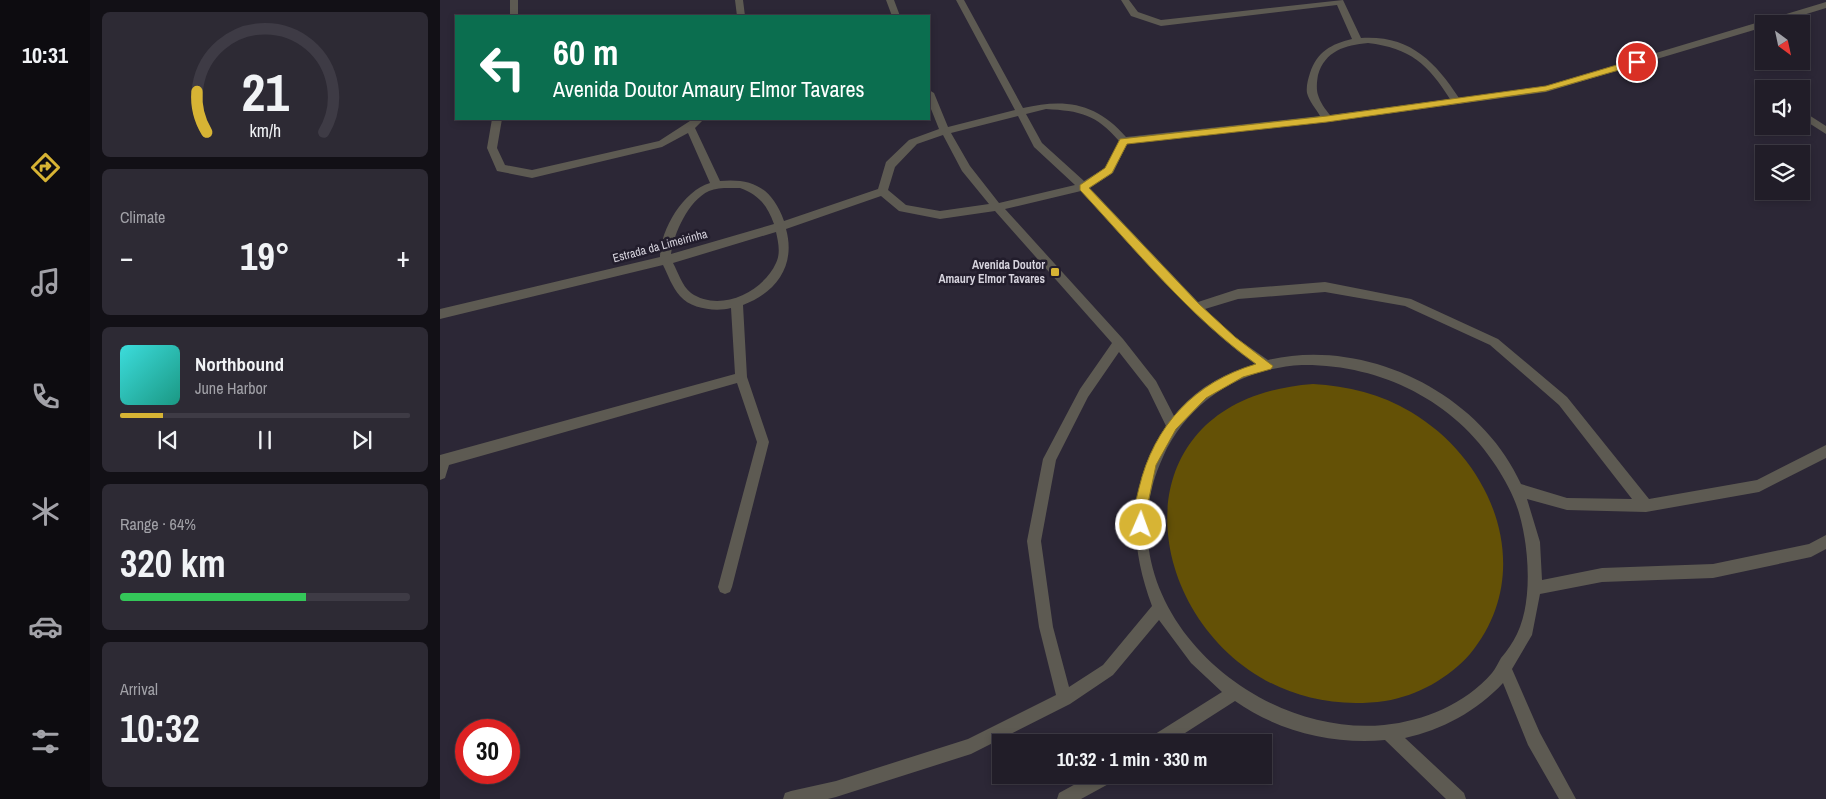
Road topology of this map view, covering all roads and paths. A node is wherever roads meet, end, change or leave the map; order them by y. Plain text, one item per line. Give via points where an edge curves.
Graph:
1 (514, 0) edge
2 (739, 0) edge
3 (890, 0) edge
4 (960, 0) edge
5 (1125, 0) edge
6 (1339, 1) edge
7 (1826, 6) edge
8 (514, 15) edge
9 (740, 15) edge
10 (896, 15) edge
11 (1795, 15) edge
12 (1755, 27) edge
13 (1357, 40) junction
14 (930, 95) edge
15 (1456, 101) junction
16 (1020, 113) junction
17 (1327, 119) junction
18 (1810, 119) edge
19 (497, 120) edge
20 (698, 120) edge
21 (690, 128) junction
22 (945, 131) junction
23 (1826, 131) edge
24 (1124, 142) junction
25 (716, 185) junction
26 (1083, 187) junction
27 (882, 191) junction
28 (997, 207) junction
29 (782, 226) junction
30 (666, 260) junction
31 (737, 304) junction
32 (1196, 307) junction
33 (440, 314) edge
34 (1119, 343) junction
35 (1267, 366) junction
36 (741, 376) junction
37 (1172, 425) junction
38 (1826, 451) edge
39 (442, 461) edge
40 (440, 474) edge
41 (1518, 490) junction
42 (1646, 506) junction
43 (1826, 542) edge
44 (726, 587) dead end
45 (1536, 588) junction
46 (1160, 607) junction
47 (1504, 667) junction
48 (1234, 693) junction
49 (1065, 699) junction
50 (1387, 732) junction
51 (1170, 734) edge
52 (1092, 784) edge
53 (791, 799) edge
54 (1065, 799) edge
55 (1458, 799) edge
56 (1568, 799) edge

1 - 8 street
2 - 9 street
3 - 10 street
4 - 16 street
5 - 6 street via 1126,7 1139,18 1162,23
6 - 13 street
7 - 11 street
12 - 15 street via 1546,89
13 - 15 street via 1379,41 1410,51 1438,72
13 - 17 street via 1333,47 1315,66 1312,91
14 - 22 street
15 - 17 street
16 - 22 street
16 - 24 street via 1046,106 1081,108 1108,121
16 - 26 street via 1038,145
17 - 24 street
18 - 23 street
19 - 21 street via 492,148 501,168 532,174 662,144
20 - 21 street
21 - 25 street
22 - 27 street via 913,142 890,165
22 - 28 street via 966,168
24 - 26 street via 1109,170
25 - 29 street via 741,184 763,194
25 - 30 street via 700,191 681,211 670,236
26 - 28 street
26 - 32 street
27 - 28 street via 903,208 940,215
27 - 29 street, Estrada da Limeirinha
28 - 34 street
29 - 30 street, Estrada da Limeirinha
29 - 31 street via 783,262 766,287
30 - 31 street via 686,295 709,305
30 - 33 street, Estrada da Limeirinha
31 - 36 street
32 - 35 street via 1231,340
32 - 42 street via 1238,294 1325,287 1407,302 1494,342 1563,401
34 - 37 street via 1152,385
34 - 49 street via 1084,393 1050,459 1034,541 1046,627
35 - 37 street via 1240,374 1202,395
35 - 41 street via 1326,360 1372,368 1416,385 1457,412 1492,448
36 - 39 street
36 - 44 street via 763,442
37 - 46 street via 1151,464 1140,508 1143,557
38 - 42 street via 1759,486
39 - 40 street
41 - 42 street via 1567,504
41 - 45 street via 1534,538
43 - 45 street via 1811,550 1714,571 1602,575
45 - 47 street via 1524,636
46 - 48 street via 1191,654
46 - 49 street via 1108,670
47 - 50 street via 1497,679 1456,712 1404,731
47 - 56 street via 1534,739
48 - 50 street via 1288,721 1346,735
48 - 51 street
49 - 53 street via 971,746 836,789
50 - 55 street
52 - 54 street

